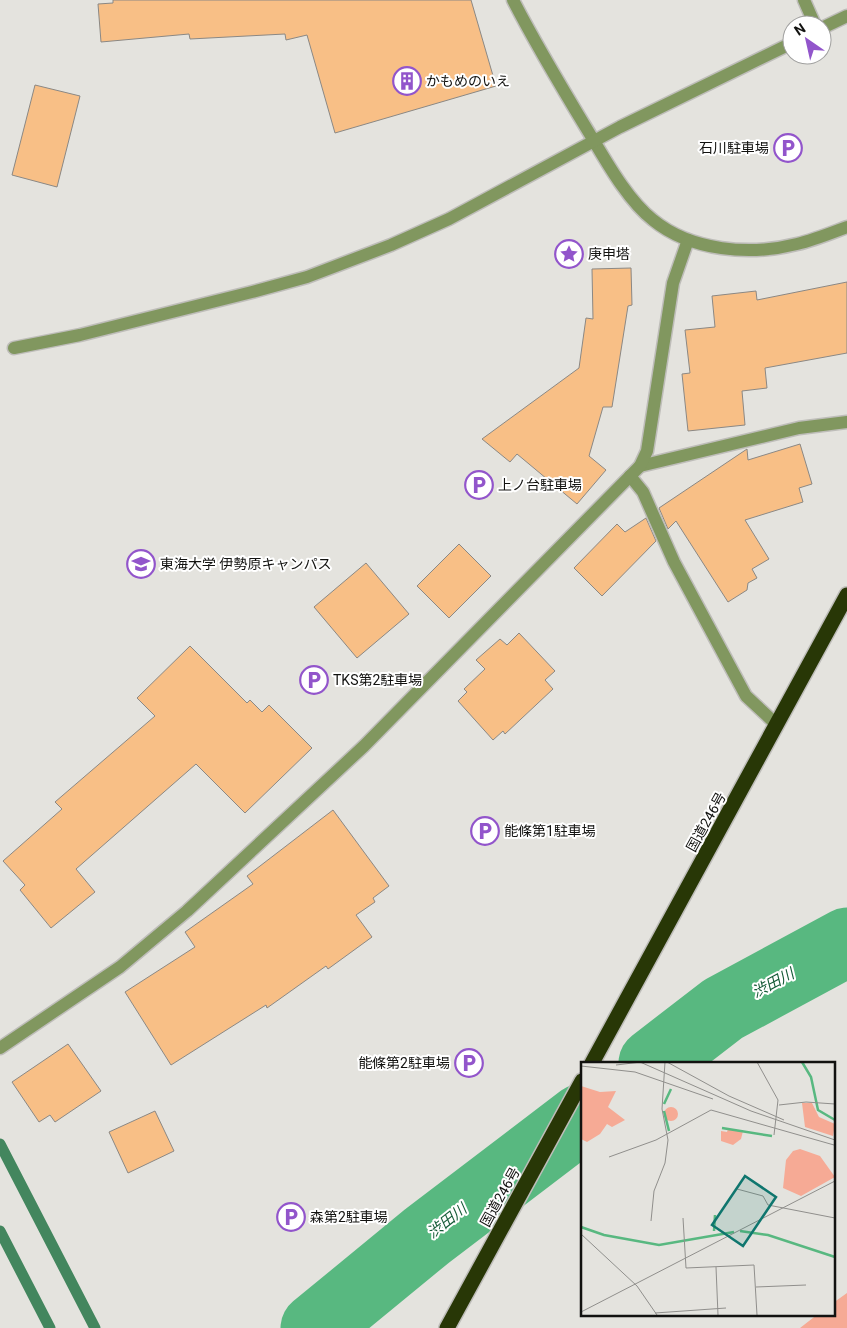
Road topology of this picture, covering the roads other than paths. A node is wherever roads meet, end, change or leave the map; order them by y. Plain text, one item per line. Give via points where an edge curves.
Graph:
1 (513, 0) edge
2 (804, 0) edge
3 (811, 15) edge
4 (847, 16) edge
5 (832, 23) edge
6 (782, 48) edge
7 (594, 141) junction
8 (847, 227) edge
9 (688, 240) junction
10 (14, 348) dead end
11 (847, 422) edge
12 (640, 466) junction
13 (630, 476) junction
14 (847, 595) edge
15 (776, 725) junction
16 (0, 1048) edge
17 (593, 1062) edge
18 (581, 1083) edge
19 (447, 1328) edge

1 - 7 street via 534,42
2 - 3 street
4 - 5 street
6 - 7 street
7 - 9 street via 652,220
7 - 10 street via 449,219 307,277 80,335
8 - 9 street via 798,244 775,248 718,248
9 - 12 street via 674,283 647,451
11 - 12 street via 799,428
12 - 13 street
13 - 15 street via 643,492 674,562 746,696
13 - 16 street via 364,746 187,911 120,966
14 - 15 highway, 国道246号
15 - 17 highway, 国道246号
18 - 19 highway, 国道246号

